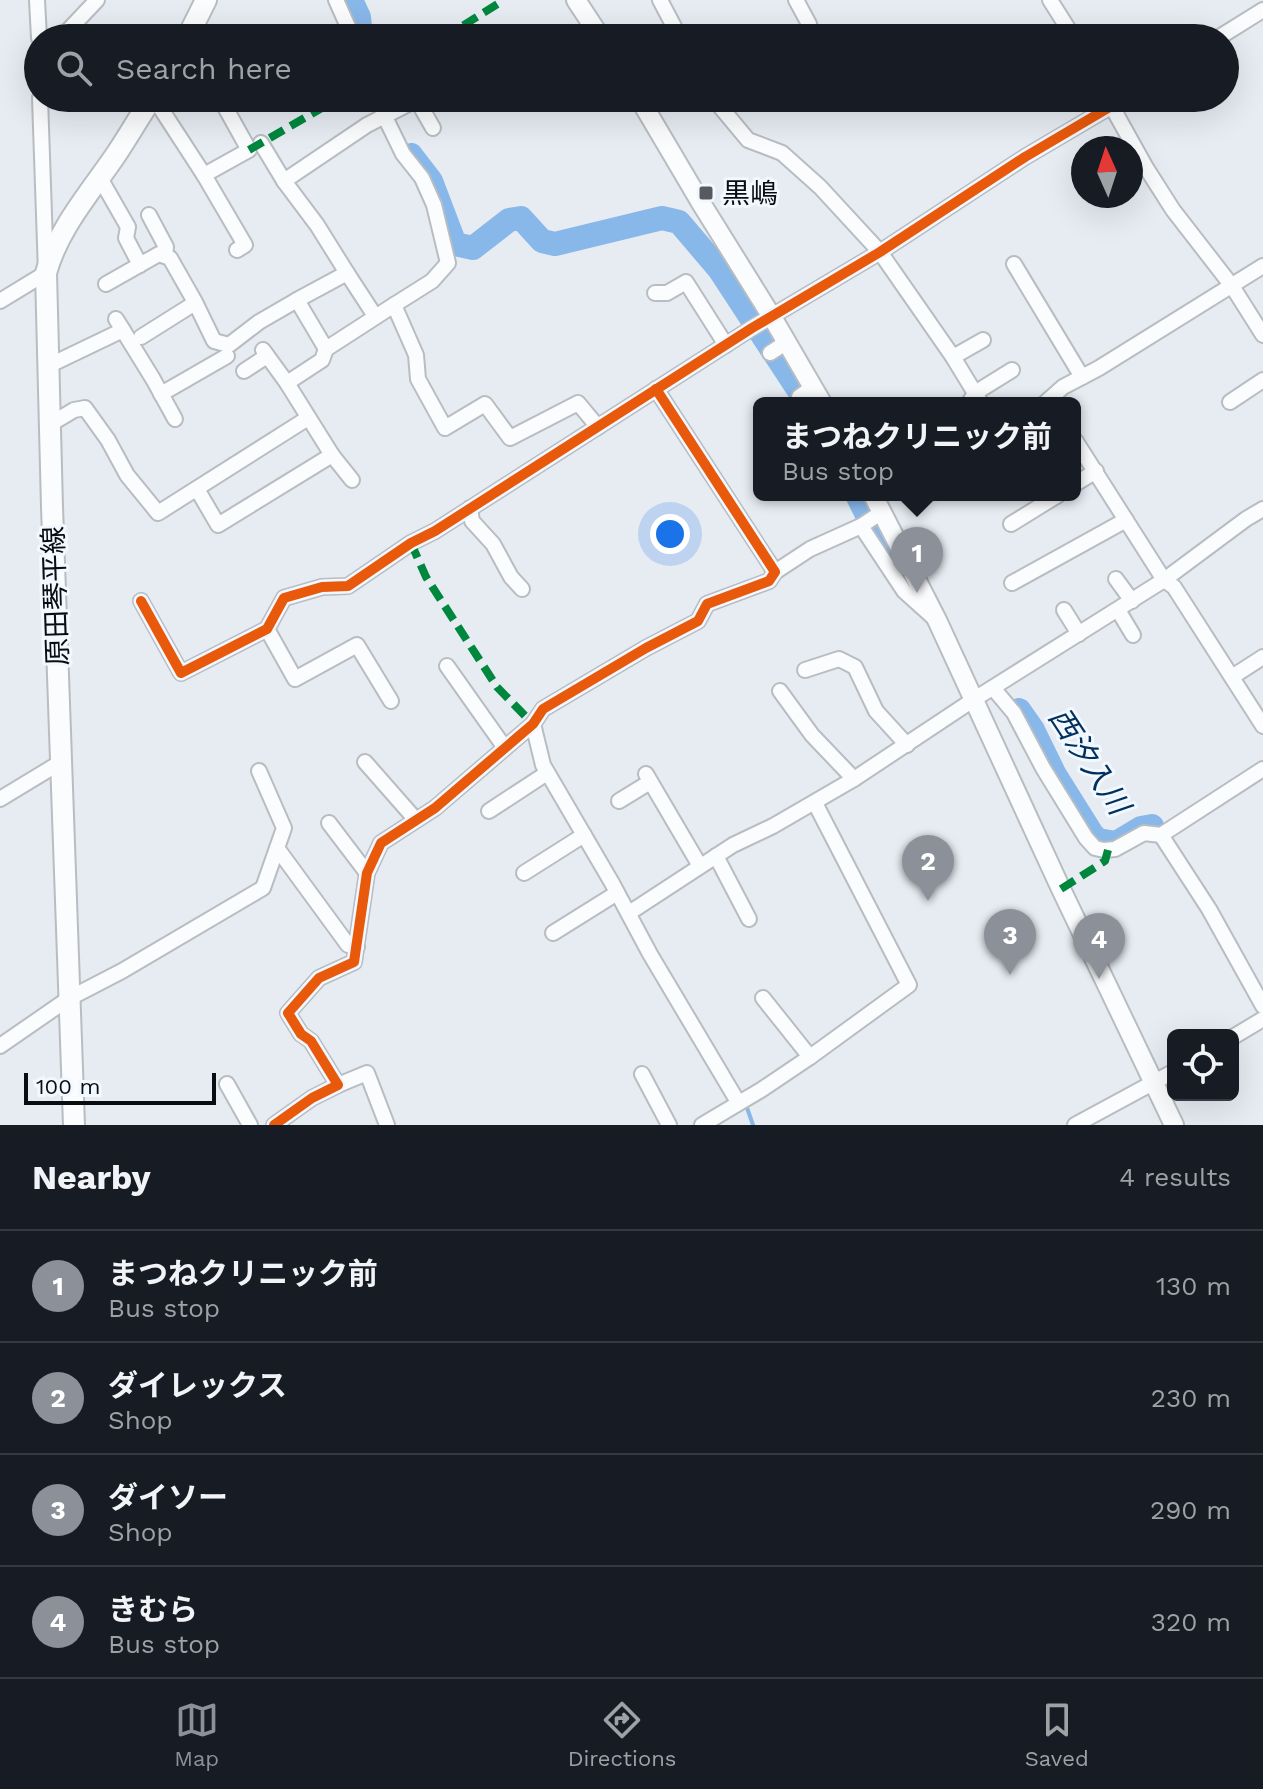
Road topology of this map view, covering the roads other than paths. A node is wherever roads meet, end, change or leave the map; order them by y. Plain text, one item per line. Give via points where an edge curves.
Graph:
1 (37, 0) edge
2 (97, 0) edge
3 (206, 0) edge
4 (336, 0) edge
5 (576, 0) edge
6 (660, 0) edge
7 (796, 0) edge
8 (1050, 0) edge
9 (1263, 10) edge
10 (38, 24) edge
11 (74, 24) edge
12 (194, 24) edge
13 (347, 24) edge
14 (592, 24) edge
15 (673, 24) edge
16 (809, 24) edge
17 (1065, 24) edge
18 (1239, 25) edge
19 (40, 112) edge
20 (144, 112) edge
21 (162, 112) edge
22 (228, 112) edge
23 (386, 112) edge
24 (394, 112) edge
25 (425, 112) edge
26 (647, 112) edge
27 (725, 112) edge
28 (1099, 112) edge
29 (1116, 112) edge
30 (388, 115) junction
31 (433, 128) dead end
32 (261, 143) dead end
33 (204, 175) junction
34 (100, 178) junction
35 (284, 181) junction
36 (42, 198) junction
37 (149, 215) dead end
38 (72, 217) junction
39 (245, 245) dead end
40 (880, 252) junction
41 (165, 256) junction
42 (1014, 264) dead end
43 (140, 265) junction
44 (1263, 266) edge
45 (46, 273) junction
46 (347, 273) junction
47 (106, 284) dead end
48 (1232, 286) junction
49 (655, 293) dead end
50 (297, 300) junction
51 (0, 301) edge
52 (195, 303) junction
53 (394, 305) junction
54 (375, 316) junction
55 (762, 322) junction
56 (1263, 335) edge
57 (141, 337) dead end
58 (983, 340) dead end
59 (726, 345) junction
60 (326, 349) junction
61 (227, 356) dead end
62 (953, 357) junction
63 (48, 366) junction
64 (1012, 370) dead end
65 (244, 371) dead end
66 (1082, 377) junction
67 (1263, 380) edge
68 (287, 383) junction
69 (656, 389) junction
70 (161, 394) junction
71 (810, 395) edge
72 (973, 397) edge
73 (979, 397) edge
74 (1053, 397) edge
75 (1230, 402) dead end
76 (308, 418) junction
77 (175, 419) dead end
78 (49, 425) junction
79 (598, 427) junction
80 (1081, 449) edge
81 (332, 455) junction
82 (1096, 471) junction
83 (352, 480) dead end
84 (1081, 480) edge
85 (197, 489) junction
86 (1048, 501) edge
87 (470, 508) junction
88 (1263, 509) edge
89 (871, 514) edge
90 (1126, 520) junction
91 (1011, 524) dead end
92 (775, 572) junction
93 (1116, 579) dead end
94 (1164, 580) junction
95 (1012, 583) dead end
96 (522, 589) dead end
97 (141, 601) dead end
98 (1132, 601) junction
99 (1064, 610) dead end
100 (1118, 610) junction
101 (937, 620) junction
102 (267, 629) junction
103 (1079, 634) junction
104 (1133, 635) dead end
105 (1263, 657) edge
106 (447, 666) dead end
107 (805, 670) dead end
108 (1232, 677) junction
109 (993, 688) junction
110 (780, 691) dead end
111 (973, 700) junction
112 (391, 701) dead end
113 (533, 724) junction
114 (1263, 726) edge
115 (907, 745) junction
116 (505, 748) junction
117 (61, 762) junction
118 (365, 762) dead end
119 (1263, 769) edge
120 (259, 771) dead end
121 (547, 773) junction
122 (854, 779) junction
123 (0, 799) edge
124 (619, 801) dead end
125 (815, 803) junction
126 (489, 811) dead end
127 (416, 820) junction
128 (329, 823) dead end
129 (584, 835) junction
130 (1161, 835) junction
131 (277, 848) junction
132 (716, 856) junction
133 (700, 866) junction
134 (367, 873) junction
135 (524, 873) dead end
136 (617, 893) junction
137 (629, 913) junction
138 (749, 919) dead end
139 (553, 933) dead end
140 (357, 947) junction
141 (763, 998) dead end
142 (68, 999) junction
143 (1263, 1006) edge
144 (1263, 1019) edge
145 (1239, 1033) edge
146 (0, 1046) edge
147 (810, 1057) junction
148 (642, 1074) dead end
149 (1167, 1075) edge
150 (1154, 1083) junction
151 (227, 1084) dead end
152 (338, 1085) junction
153 (738, 1102) junction
154 (74, 1125) edge
155 (250, 1125) edge
156 (274, 1125) edge
157 (387, 1125) edge
158 (669, 1125) edge
159 (702, 1125) edge
160 (1075, 1125) edge
161 (1174, 1125) edge

1 - 10 street
2 - 11 street
3 - 12 main road
4 - 13 street
5 - 14 street
6 - 15 street
7 - 16 street
8 - 17 street
9 - 18 street
19 - 36 street
20 - 34 main road, 原田琴平線
21 - 33 street
22 - 33 street via 249,150
23 - 30 street
24 - 30 street
25 - 31 street
26 - 55 street
27 - 40 street via 748,140 782,153 820,187
28 - 40 street
29 - 48 street via 1173,210
30 - 35 street
30 - 53 street via 403,154 434,205 448,263 432,281
32 - 35 street
33 - 39 street
34 - 38 main road, 原田琴平線
34 - 43 street via 128,227 126,238
35 - 46 street
36 - 38 street via 57,214
36 - 45 street
37 - 41 street via 166,247
38 - 45 main road, 原田琴平線
40 - 55 street
40 - 62 street
41 - 43 street
41 - 52 street
42 - 66 street via 1031,306
43 - 47 street
44 - 48 street
45 - 51 street
45 - 63 main road, 原田琴平線
46 - 50 street
46 - 54 street
48 - 56 street
48 - 66 street
49 - 59 street via 667,293 686,282
50 - 52 street via 229,345 214,341
50 - 60 street
52 - 57 street
53 - 54 street
53 - 79 street via 416,355 418,379 445,428 485,404 510,438 578,403
54 - 60 street
55 - 59 street
55 - 71 street
58 - 62 street
59 - 69 street
60 - 68 street via 322,360
61 - 70 street
62 - 72 street
63 - 70 street via 119,324
63 - 78 main road, 原田琴平線
64 - 73 street
65 - 68 street via 265,353
66 - 74 street
67 - 75 street
68 - 76 street
69 - 79 street
69 - 92 street
70 - 77 street
76 - 81 street
76 - 85 street
78 - 85 street via 85,408 158,513
78 - 117 main road, 原田琴平線
79 - 87 street
80 - 82 street
81 - 83 street
81 - 85 street via 218,525
82 - 84 street
82 - 90 street
86 - 91 street
87 - 96 street via 472,521
87 - 102 street via 348,586 284,598
88 - 94 street
89 - 92 street
89 - 101 street
89 - 101 street via 904,591
90 - 94 street
90 - 95 street
92 - 113 street via 769,581 707,604 698,621 543,709
93 - 98 street
94 - 98 street
94 - 108 street via 1174,587
97 - 102 street via 181,673
98 - 100 street
99 - 103 street
100 - 103 street
100 - 104 street
101 - 111 street
102 - 112 street via 295,679 357,645
103 - 109 street
105 - 108 street
106 - 116 street
107 - 115 street via 839,659 855,667 876,711
108 - 114 street
109 - 111 street
109 - 130 street via 1014,713 1095,848 1115,849 1144,833
110 - 122 street
111 - 115 street
111 - 150 street
113 - 116 street
113 - 121 street
115 - 122 street
116 - 127 street
117 - 123 street
117 - 142 main road, 原田琴平線
118 - 127 street
119 - 130 street
120 - 131 street via 284,828
121 - 126 street
121 - 129 street
122 - 125 street
124 - 133 street via 648,778
125 - 132 street
125 - 147 street via 909,985
127 - 134 street via 381,843
128 - 134 street
129 - 135 street
129 - 136 street
130 - 143 street
131 - 140 street via 348,945
131 - 142 street via 263,888
132 - 133 street
132 - 138 street
133 - 137 street
134 - 140 street
136 - 137 street
136 - 139 street
137 - 153 street
140 - 152 street via 354,962 319,978 288,1013
141 - 147 street
142 - 146 street
142 - 154 main road, 原田琴平線
144 - 145 street
147 - 153 street
148 - 158 street
149 - 150 street
150 - 160 street
150 - 161 street
151 - 155 street
152 - 156 street
152 - 157 street via 367,1073
153 - 159 street

